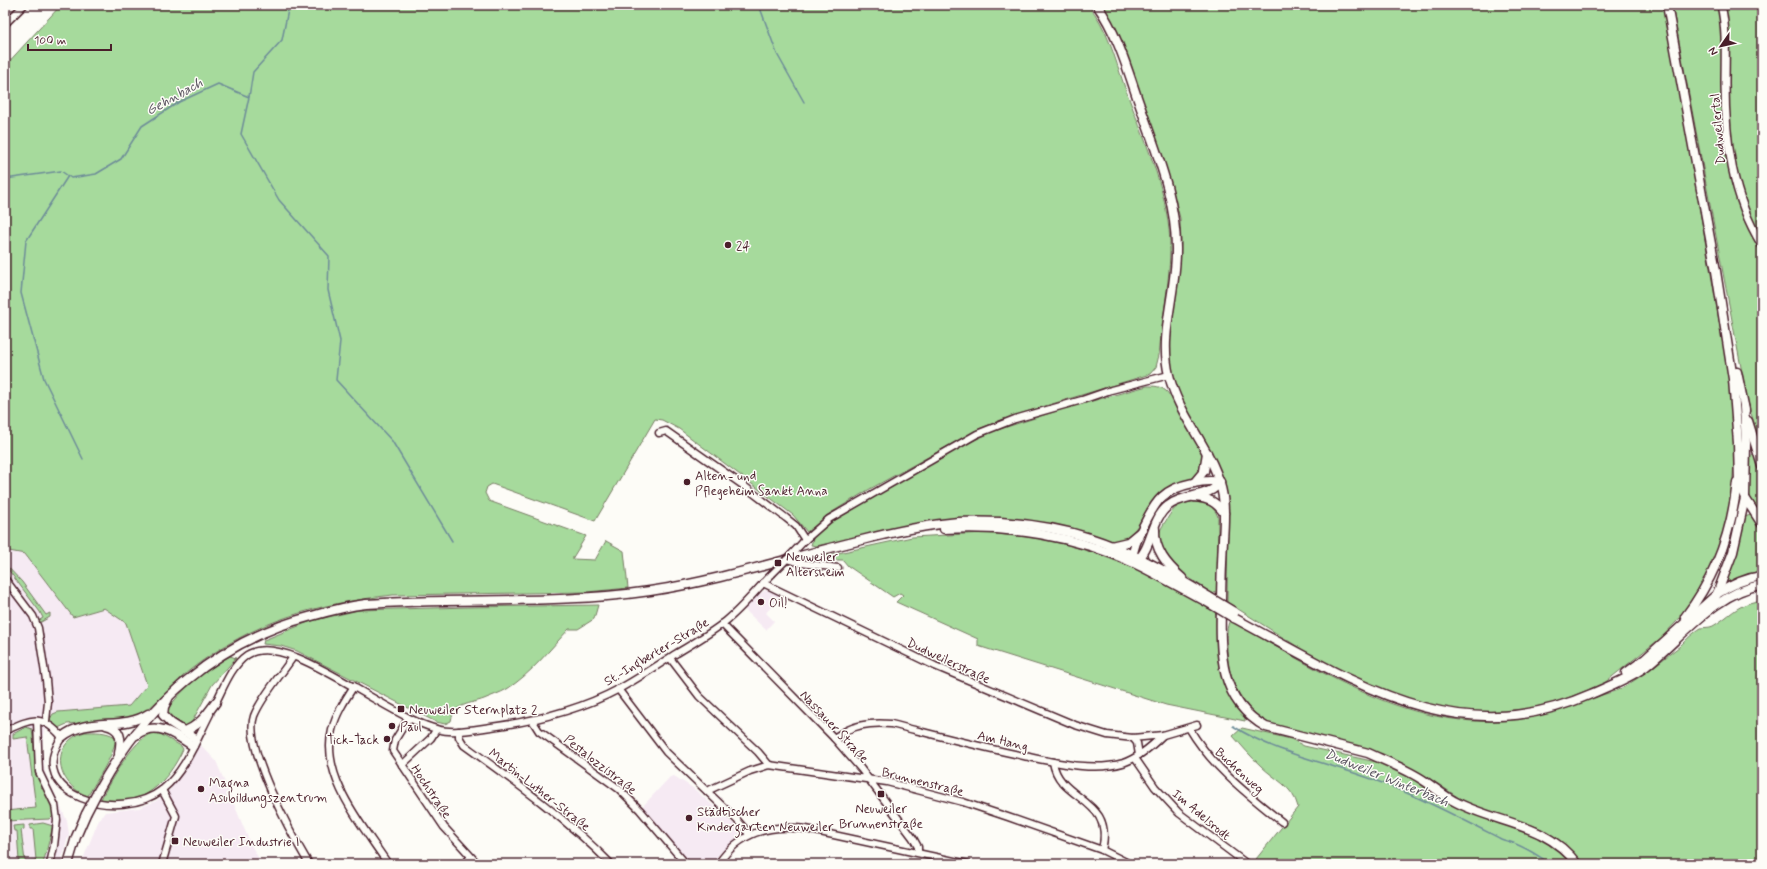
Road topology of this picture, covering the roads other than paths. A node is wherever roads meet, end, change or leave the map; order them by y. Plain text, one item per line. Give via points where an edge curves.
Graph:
1 (24, 5) edge
2 (1097, 5) edge
3 (1667, 5) edge
4 (1720, 5) edge
5 (5, 24) edge
6 (1762, 245) edge
7 (1716, 272) junction
8 (1169, 375) junction
9 (1744, 406) junction
10 (659, 434) dead end
11 (1207, 453) junction
12 (1738, 466) junction
13 (1762, 466) edge
14 (1220, 482) junction
15 (1193, 483) junction
16 (1190, 497) junction
17 (1745, 498) junction
18 (1224, 513) junction
19 (1762, 524) edge
20 (1155, 526) junction
21 (897, 532) junction
22 (1140, 532) junction
23 (804, 540) junction
24 (1111, 546) junction
25 (787, 559) junction
26 (1135, 559) junction
27 (838, 568) dead end
28 (1762, 576) edge
29 (5, 578) edge
30 (763, 583) junction
31 (1762, 585) edge
32 (1199, 590) junction
33 (1718, 594) junction
34 (1209, 600) junction
35 (1705, 614) junction
36 (722, 624) junction
37 (1675, 631) junction
38 (293, 657) junction
39 (670, 658) junction
40 (354, 686) junction
41 (1606, 687) junction
42 (618, 689) junction
43 (172, 693) junction
44 (216, 702) junction
45 (154, 710) junction
46 (408, 719) junction
47 (532, 720) junction
48 (37, 721) junction
49 (46, 721) junction
50 (100, 724) junction
51 (1197, 725) dead end
52 (1189, 728) junction
53 (436, 730) junction
54 (5, 731) edge
55 (183, 731) junction
56 (459, 731) junction
57 (1163, 735) junction
58 (62, 737) junction
59 (834, 738) junction
60 (1133, 738) junction
61 (130, 739) junction
62 (194, 743) junction
63 (1137, 756) junction
64 (117, 759) junction
65 (1053, 762) junction
66 (402, 765) junction
67 (769, 766) junction
68 (870, 780) junction
69 (162, 790) junction
70 (707, 791) junction
71 (1282, 822) dead end
72 (750, 835) junction
73 (1102, 850) junction
74 (918, 852) junction
75 (471, 857) junction
76 (50, 864) edge
77 (68, 864) edge
78 (162, 864) edge
79 (310, 864) edge
80 (388, 864) edge
81 (464, 864) edge
82 (478, 864) edge
83 (611, 864) edge
84 (686, 864) edge
85 (718, 864) edge
86 (968, 864) edge
87 (1130, 864) edge
88 (1247, 864) edge
89 (1577, 864) edge

1 - 5 street
2 - 8 main road via 1112,31 1131,81 1167,186 1172,208 1176,254 1166,349
3 - 7 main road
4 - 6 street, Dudweilertal via 1724,22 1725,109 1729,152 1744,209
7 - 9 main road
7 - 12 main road via 1736,400
8 - 11 main road via 1178,400
8 - 23 street, St.-Ingberter-Straße via 1016,419 977,434 829,518
9 - 13 main road
9 - 17 main road
10 - 23 street via 666,431 744,486 796,526
11 - 14 main road
11 - 15 main road via 1204,471
12 - 17 main road via 1739,484
12 - 37 main road via 1731,516 1719,558 1703,593
14 - 15 main road
14 - 16 main road via 1214,490
14 - 18 main road
15 - 22 main road via 1176,487 1162,496
16 - 18 main road via 1212,500
16 - 20 main road via 1166,507
17 - 19 main road
17 - 33 main road via 1733,552
18 - 89 main road via 1221,658 1227,683 1235,698 1256,722 1266,727 1368,754 1390,763 1425,781 1465,807 1546,836 1567,852
20 - 26 main road
20 - 32 main road via 1160,554 1179,575
21 - 24 main road via 959,522 1006,523 1070,533
21 - 26 main road via 966,528 1024,532
21 - 43 main road via 722,577 648,592 566,598 363,604 287,624 245,642 207,665
22 - 24 main road via 1128,542
22 - 26 main road
23 - 25 street, St.-Ingberter-Straße
24 - 26 main road
25 - 27 street, bridge
25 - 30 street, St.-Ingberter-Straße, bridge
26 - 32 main road
26 - 34 main road
28 - 33 main road via 1744,579
29 - 49 street via 33,616 38,628 48,702
30 - 36 street, St.-Ingberter-Straße
30 - 60 street, Dudweilerstraße via 935,666 1004,696 1093,731
31 - 35 main road via 1739,591
32 - 34 main road
33 - 35 main road
33 - 37 main road
34 - 41 main road, bridge via 1368,688 1420,707 1486,717 1524,714 1560,706
35 - 41 main road via 1638,672
36 - 39 street, St.-Ingberter-Straße
36 - 59 street, Nassauer Straße
37 - 41 main road via 1645,659
38 - 40 street, St.-Ingberter-Straße
38 - 44 street, St.-Ingberter-Straße via 269,650 252,652 237,665
38 - 79 street via 258,708 252,725 252,736 281,812
39 - 42 street, St.-Ingberter-Straße
39 - 67 street via 699,696 758,752
40 - 46 street, St.-Ingberter-Straße
40 - 80 street via 339,711 332,730 332,768 348,804
42 - 47 street, St.-Ingberter-Straße
42 - 70 street via 657,741
43 - 45 main road
43 - 55 main road via 164,707 163,716
44 - 55 main road via 192,728
44 - 62 street, St.-Ingberter-Straße
45 - 50 main road via 134,721
45 - 61 main road
46 - 53 street, St.-Ingberter-Straße
46 - 66 street via 393,747
47 - 56 street, St.-Ingberter-Straße
47 - 84 street, Pestalozzistraße via 539,731 624,794
48 - 49 street
48 - 54 street via 20,724
48 - 76 street via 39,772 55,805 58,820
49 - 58 street
50 - 58 main road via 77,727
50 - 64 main road via 114,728 119,733 121,738
51 - 52 street, Dudweilerstraße
52 - 57 street, Dudweilerstraße
52 - 71 street, Buchenweg via 1202,748 1230,779
53 - 56 street, St.-Ingberter-Straße
53 - 66 street, Hochstraße
55 - 62 main road
56 - 83 street, Martin-Luther-Straße via 459,737 464,745 536,798
57 - 60 street, Dudweilerstraße
57 - 63 street, Am Hang
58 - 69 street via 53,753 55,772 66,789 73,794 98,803 115,805 143,799
59 - 65 street, Am Hang via 866,723 891,724
59 - 68 street, Nassauer Straße
60 - 63 street via 1137,743
61 - 62 main road via 145,730 157,728
61 - 64 main road
62 - 69 street, St.-Ingberter-Straße via 178,771
63 - 65 street, Am Hang via 1123,763 1108,765
63 - 88 street, Im Adelsrodt via 1155,787 1180,813
64 - 77 main road, bridge via 86,814
65 - 73 street via 1063,784 1097,813 1105,831
66 - 75 street, Hochstraße via 444,827
67 - 68 street, Brunnenstraße
67 - 70 street, Brunnenstraße via 750,771
68 - 73 street, Brunnenstraße via 897,784 963,802
68 - 74 street, Nassauer Straße via 913,838
69 - 78 street via 176,816
70 - 72 street
72 - 74 street via 767,828 793,827
72 - 85 street via 731,848
73 - 87 street, Brunnenstraße
74 - 86 street
75 - 81 street
75 - 82 street, Hochstraße

